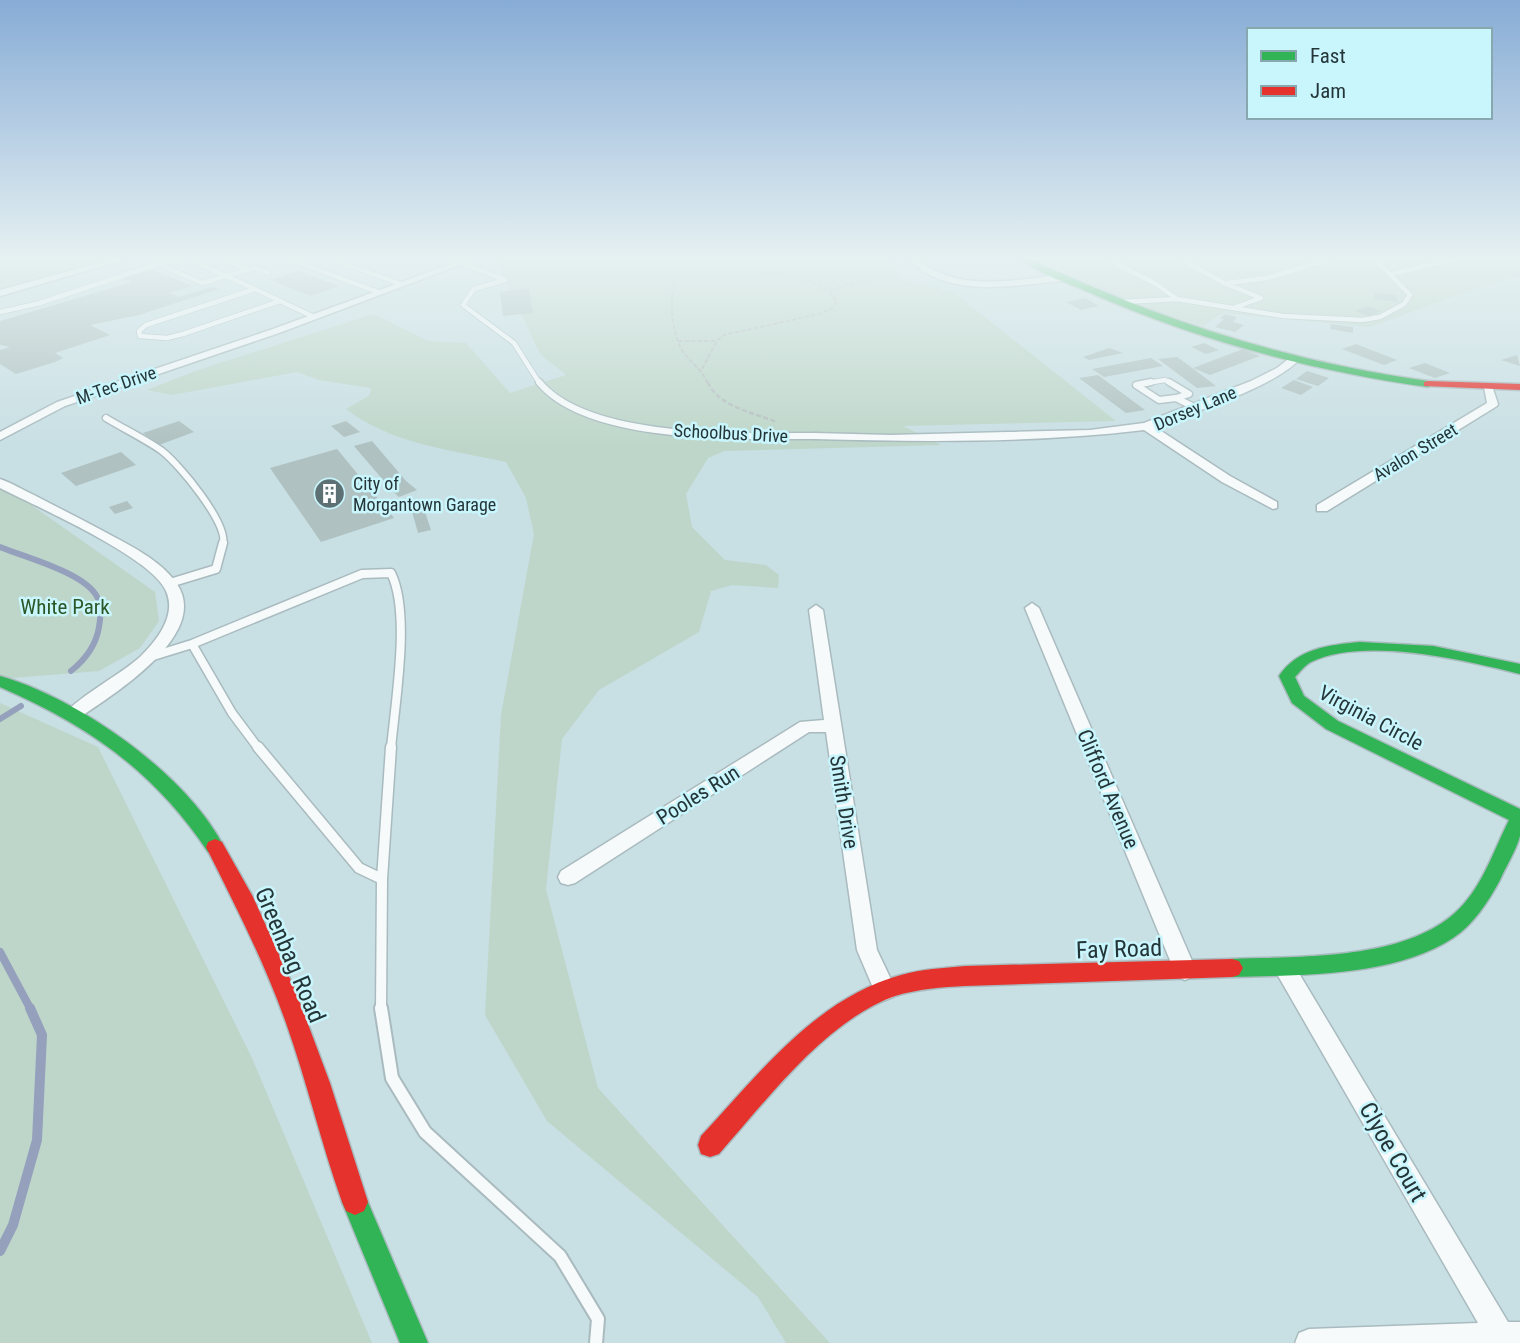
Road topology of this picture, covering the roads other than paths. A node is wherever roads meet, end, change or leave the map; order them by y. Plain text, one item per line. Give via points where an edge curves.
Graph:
1 (159, 321) edge
2 (222, 321) edge
3 (303, 321) edge
4 (482, 321) edge
5 (1171, 321) edge
6 (1295, 359) junction
7 (1520, 387) edge
8 (1488, 389) junction
9 (1176, 398) junction
10 (1194, 407) junction
11 (106, 418) dead end
12 (1146, 426) junction
13 (815, 436) joint
14 (0, 438) edge
15 (0, 483) edge
16 (1273, 505) dead end
17 (1322, 508) dead end
18 (170, 583) junction
19 (1032, 608) dead end
20 (816, 610) dead end
21 (192, 644) junction
22 (147, 658) junction
23 (1520, 669) edge
24 (0, 681) edge
25 (73, 714) junction
26 (832, 726) junction
27 (1520, 817) edge
28 (568, 877) dead end
29 (382, 879) junction
30 (1284, 967) junction
31 (1185, 970) junction
32 (885, 990) junction
33 (710, 1145) dead end
34 (1511, 1336) edge
35 (414, 1343) edge
36 (596, 1343) edge
37 (1309, 1343) edge

1 - 2 lane via 146,325 140,336 167,338
3 - 14 street, M-Tec Drive via 61,404
4 - 13 lane, Schoolbus Drive via 522,351 535,379 548,393 597,419 633,426
5 - 6 street
6 - 8 street via 1394,381
6 - 10 street, Dorsey Lane via 1272,374
7 - 8 street
8 - 17 street, Avalon Street via 1493,404
9 - 9 lane via 1189,394 1165,380 1136,385 1159,400
9 - 10 lane
10 - 12 street, Dorsey Lane
11 - 18 lane via 163,452 214,514 224,539 216,569
12 - 13 street, Schoolbus Drive via 1090,433
12 - 16 street, Dorsey Lane
15 - 18 street via 121,548
18 - 22 street via 177,609 167,634
19 - 31 street, Clifford Avenue
20 - 26 street, Smith Drive
21 - 22 lane
21 - 29 lane via 232,713 283,780 359,868
21 - 29 lane via 362,573 391,573 398,587 401,615
22 - 25 street
23 - 27 street, Virginia Circle via 1448,653 1354,649 1294,663 1287,677 1291,692 1304,707 1332,725
24 - 25 street, Greenbag Road
25 - 35 street, Greenbag Road via 116,741 152,773 194,817 231,874 277,975 313,1069 351,1191
26 - 28 street, Pooles Run via 806,726
26 - 32 street, Smith Drive via 867,950
27 - 30 street, Fay Road via 1476,906 1455,928 1431,943 1391,955
29 - 36 lane via 381,1007 392,1078 425,1132 560,1256 598,1319
30 - 31 street, Fay Road
30 - 34 street, Clyoe Court
31 - 32 street, Fay Road via 953,977
32 - 33 street, Fay Road via 851,1007 824,1030
34 - 37 street

